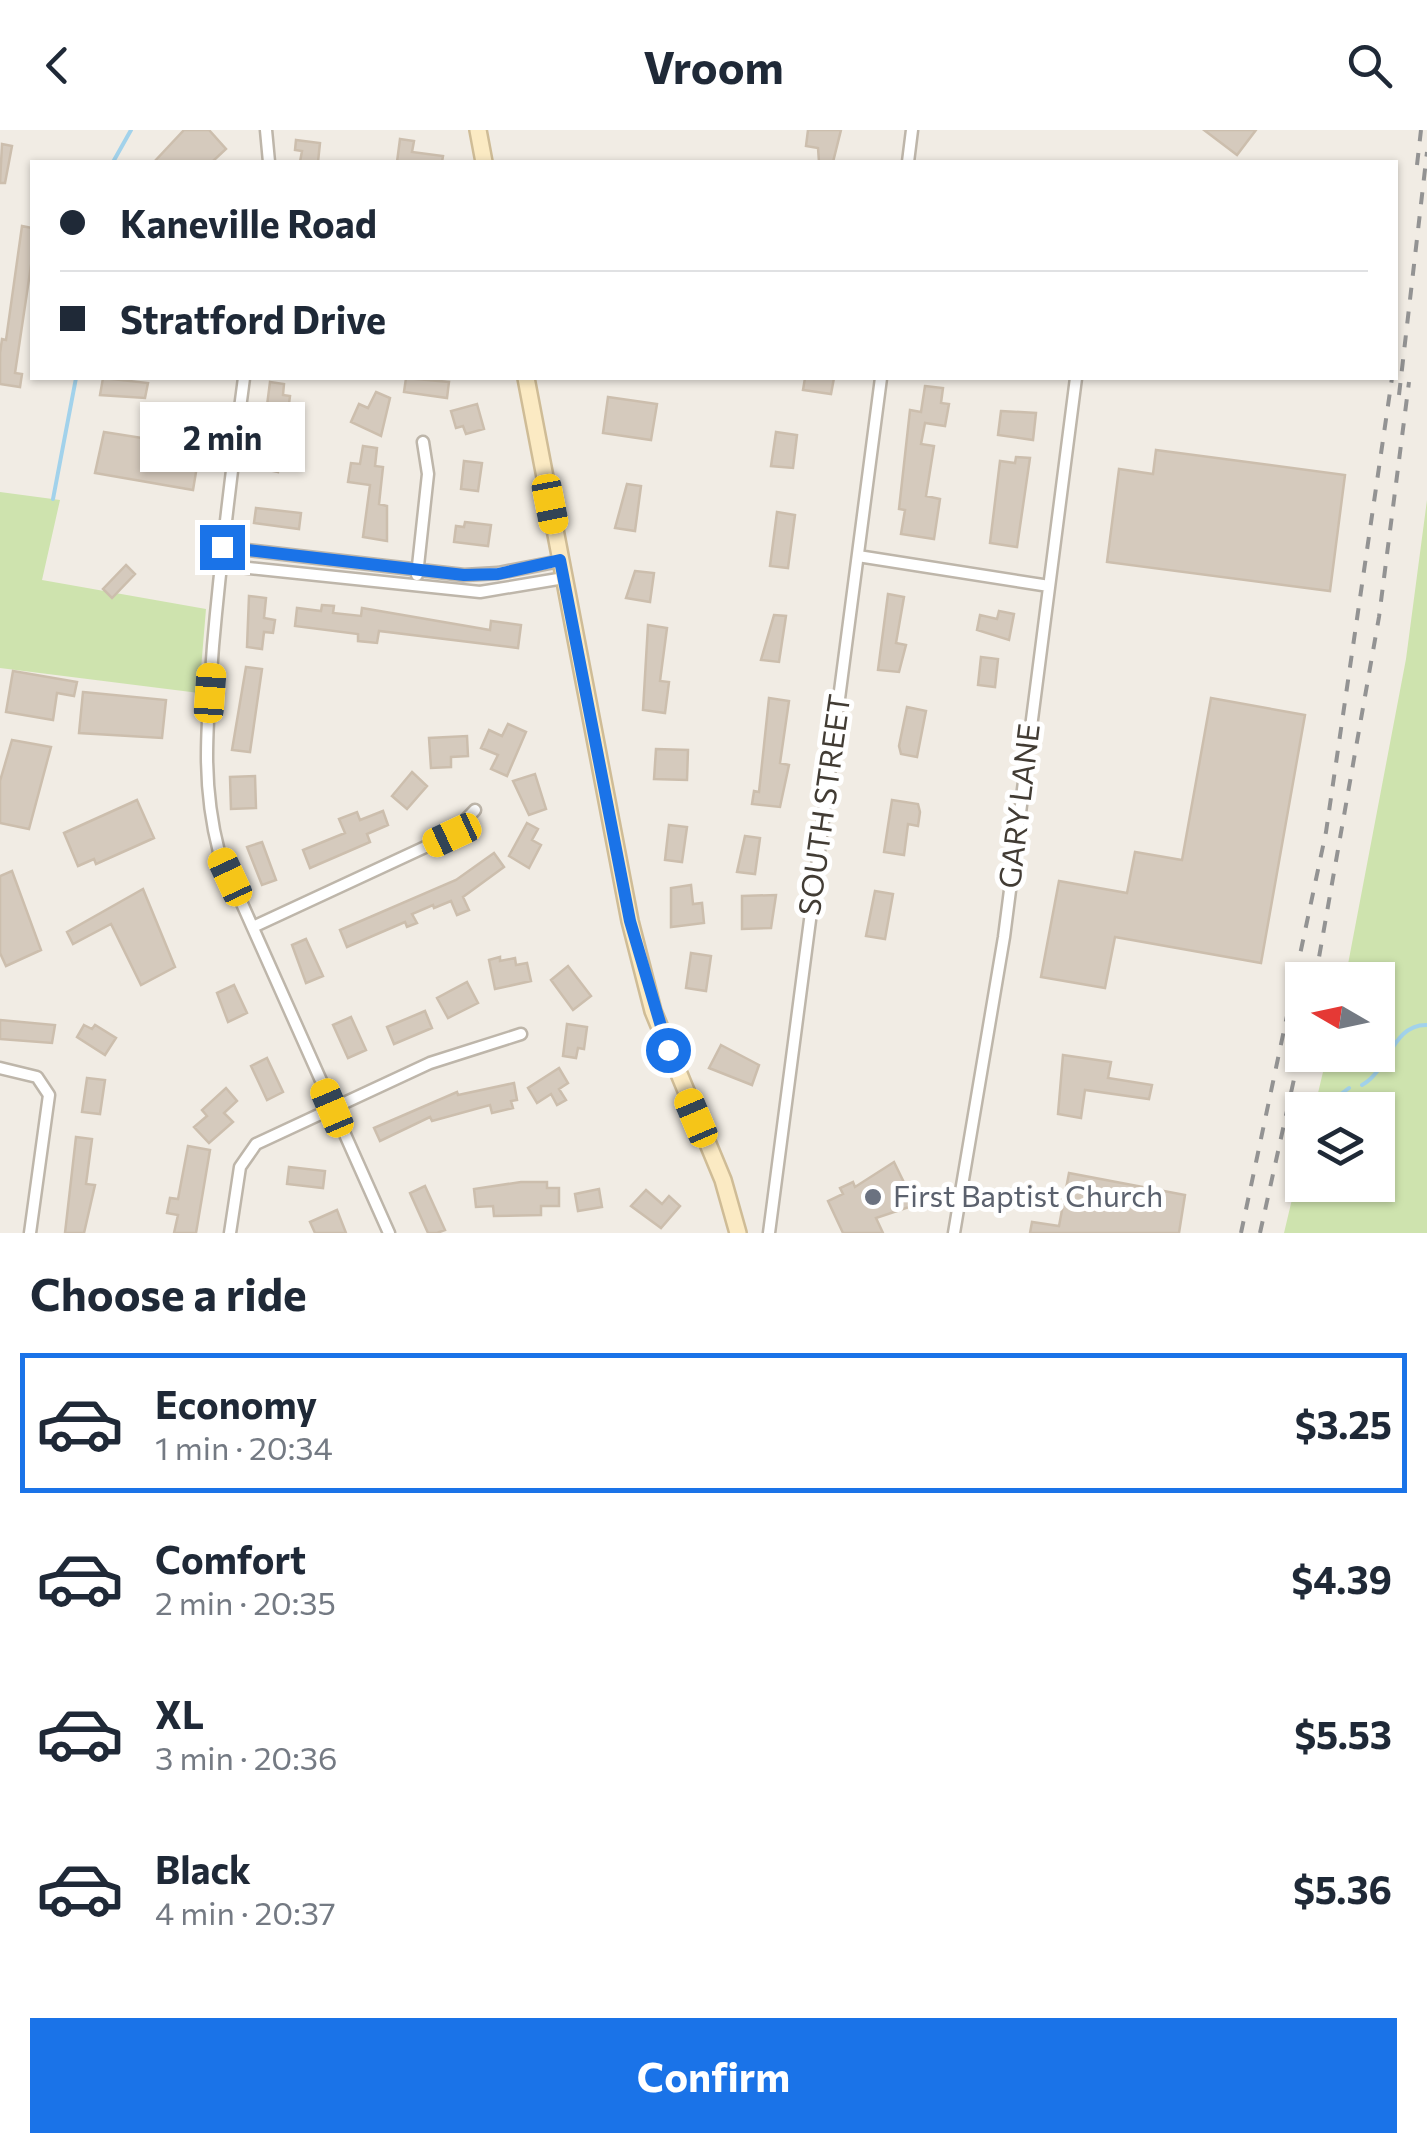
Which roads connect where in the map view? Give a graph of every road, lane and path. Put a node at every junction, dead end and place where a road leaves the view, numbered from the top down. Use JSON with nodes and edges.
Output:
{"nodes":[{"id":1,"x":266,"y":130,"type":"edge"},
{"id":2,"x":478,"y":130,"type":"edge"},
{"id":3,"x":912,"y":130,"type":"edge"},
{"id":4,"x":269,"y":160,"type":"edge"},
{"id":5,"x":484,"y":160,"type":"edge"},
{"id":6,"x":908,"y":160,"type":"edge"},
{"id":7,"x":244,"y":380,"type":"edge"},
{"id":8,"x":526,"y":380,"type":"edge"},
{"id":9,"x":881,"y":380,"type":"edge"},
{"id":10,"x":1076,"y":380,"type":"edge"},
{"id":11,"x":423,"y":442,"type":"dead end"},
{"id":12,"x":222,"y":547,"type":"junction"},
{"id":13,"x":858,"y":556,"type":"junction"},
{"id":14,"x":560,"y":560,"type":"junction"},
{"id":15,"x":220,"y":565,"type":"junction"},
{"id":16,"x":417,"y":570,"type":"junction"},
{"id":17,"x":564,"y":578,"type":"junction"},
{"id":18,"x":1049,"y":586,"type":"junction"},
{"id":19,"x":415,"y":587,"type":"junction"},
{"id":20,"x":475,"y":810,"type":"dead end"},
{"id":21,"x":253,"y":928,"type":"junction"},
{"id":22,"x":521,"y":1034,"type":"dead end"},
{"id":23,"x":0,"y":1068,"type":"edge"},
{"id":24,"x":332,"y":1108,"type":"junction"},
{"id":25,"x":30,"y":1233,"type":"edge"},
{"id":26,"x":230,"y":1233,"type":"edge"},
{"id":27,"x":390,"y":1233,"type":"edge"},
{"id":28,"x":738,"y":1233,"type":"edge"},
{"id":29,"x":768,"y":1233,"type":"edge"},
{"id":30,"x":954,"y":1233,"type":"edge"}],
"edges":[{"from":1,"to":4,"type":"street"},
{"from":2,"to":5,"type":"main road"},
{"from":3,"to":6,"type":"street"},
{"from":7,"to":12,"type":"street"},
{"from":8,"to":14,"type":"main road"},
{"from":9,"to":13,"type":"street","name":"SOUTH STREET"},
{"from":10,"to":18,"type":"street","name":"GARY LANE"},
{"from":11,"to":16,"type":"street"},
{"from":12,"to":15,"type":"street"},
{"from":12,"to":16,"type":"street"},
{"from":13,"to":18,"type":"street"},
{"from":13,"to":29,"type":"street","name":"SOUTH STREET"},
{"from":14,"to":16,"type":"street"},
{"from":14,"to":17,"type":"main road"},
{"from":15,"to":19,"type":"street"},
{"from":15,"to":21,"type":"street"},
{"from":16,"to":19,"type":"street"},
{"from":17,"to":19,"type":"street"},
{"from":17,"to":28,"type":"main road"},
{"from":18,"to":30,"type":"street","name":"GARY LANE"},
{"from":20,"to":21,"type":"street"},
{"from":21,"to":24,"type":"street"},
{"from":22,"to":24,"type":"street"},
{"from":23,"to":25,"type":"street"},
{"from":24,"to":26,"type":"street"},
{"from":24,"to":27,"type":"street"}]}
